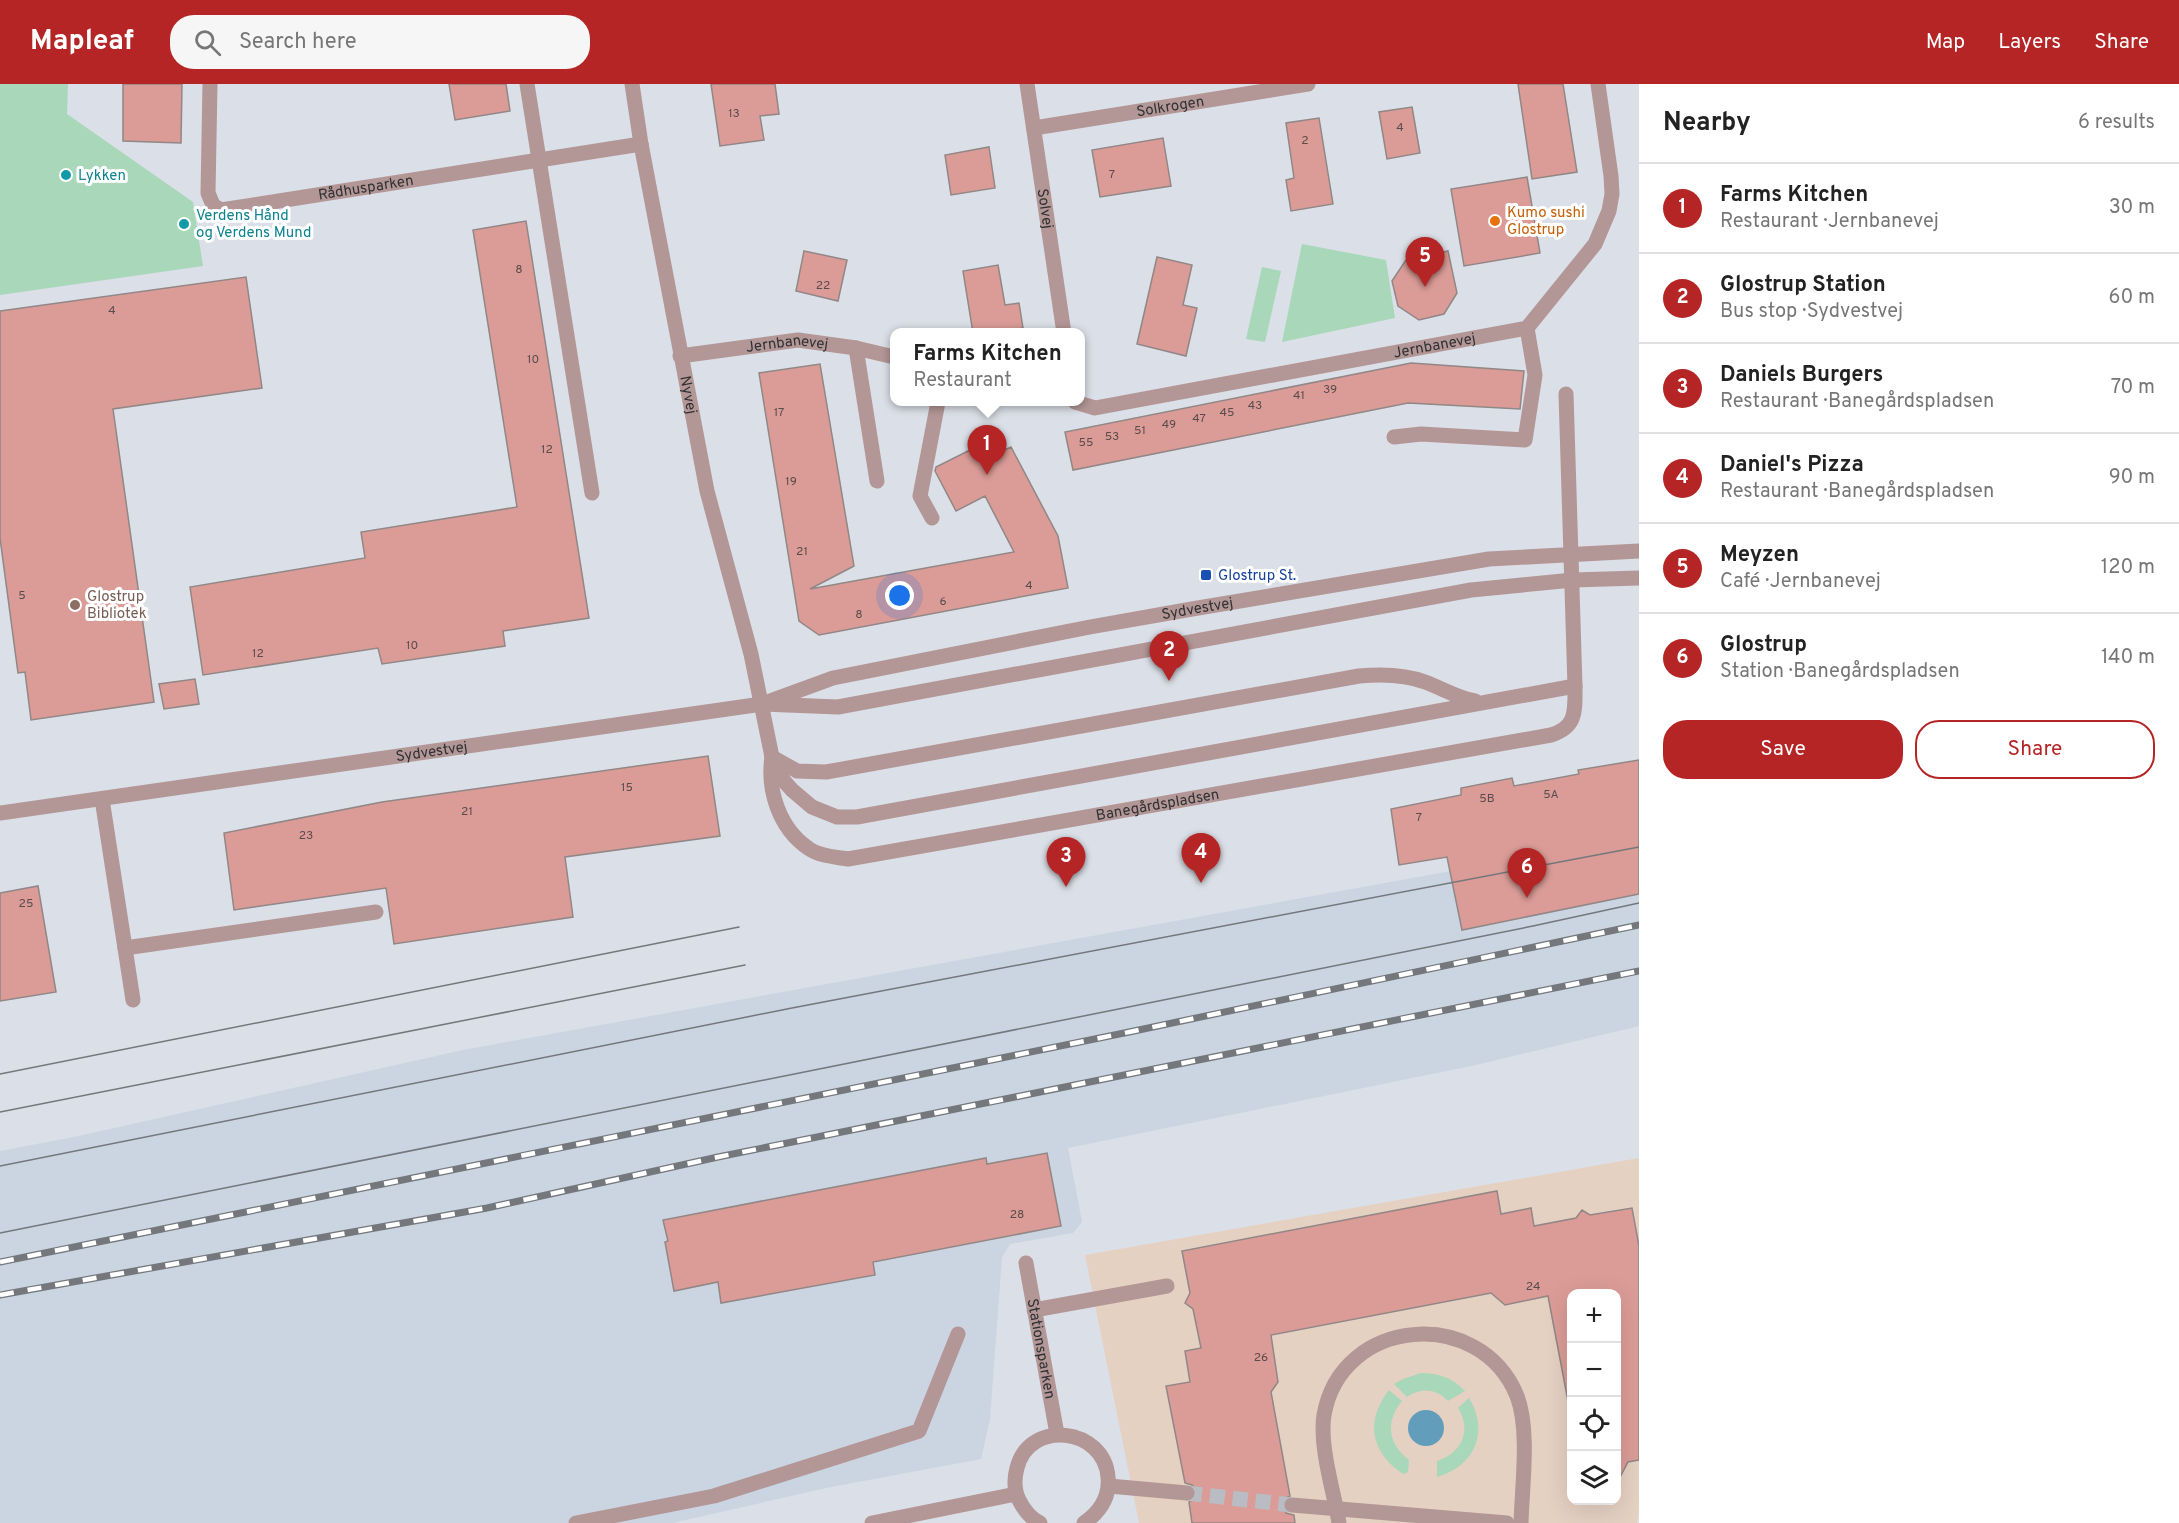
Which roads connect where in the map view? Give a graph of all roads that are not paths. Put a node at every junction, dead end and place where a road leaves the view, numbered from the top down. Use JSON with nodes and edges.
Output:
{"nodes":[{"id":1,"x":210,"y":84,"type":"edge"},
{"id":2,"x":527,"y":84,"type":"edge"},
{"id":3,"x":632,"y":84,"type":"edge"},
{"id":4,"x":1027,"y":84,"type":"edge"},
{"id":5,"x":1308,"y":84,"type":"edge"},
{"id":6,"x":1598,"y":84,"type":"edge"},
{"id":7,"x":1034,"y":128,"type":"junction"},
{"id":8,"x":641,"y":144,"type":"junction"},
{"id":9,"x":540,"y":160,"type":"junction"},
{"id":10,"x":1063,"y":328,"type":"edge"},
{"id":11,"x":1527,"y":328,"type":"junction"},
{"id":12,"x":856,"y":348,"type":"junction"},
{"id":13,"x":680,"y":356,"type":"junction"},
{"id":14,"x":890,"y":356,"type":"edge"},
{"id":15,"x":1566,"y":394,"type":"dead end"},
{"id":16,"x":1085,"y":405,"type":"edge"},
{"id":17,"x":937,"y":406,"type":"edge"},
{"id":18,"x":1394,"y":437,"type":"dead end"},
{"id":19,"x":877,"y":481,"type":"dead end"},
{"id":20,"x":592,"y":493,"type":"dead end"},
{"id":21,"x":932,"y":518,"type":"dead end"},
{"id":22,"x":1639,"y":551,"type":"edge"},
{"id":23,"x":1572,"y":554,"type":"junction"},
{"id":24,"x":1639,"y":578,"type":"edge"},
{"id":25,"x":1573,"y":580,"type":"junction"},
{"id":26,"x":1575,"y":686,"type":"junction"},
{"id":27,"x":1481,"y":702,"type":"junction"},
{"id":28,"x":762,"y":704,"type":"junction"},
{"id":29,"x":772,"y":757,"type":"junction"},
{"id":30,"x":102,"y":799,"type":"junction"},
{"id":31,"x":0,"y":813,"type":"edge"},
{"id":32,"x":376,"y":912,"type":"dead end"},
{"id":33,"x":125,"y":948,"type":"junction"},
{"id":34,"x":133,"y":1000,"type":"dead end"},
{"id":35,"x":1026,"y":1263,"type":"dead end"},
{"id":36,"x":1167,"y":1286,"type":"dead end"},
{"id":37,"x":1034,"y":1310,"type":"junction"},
{"id":38,"x":958,"y":1334,"type":"dead end"},
{"id":39,"x":1057,"y":1434,"type":"junction"},
{"id":40,"x":1109,"y":1486,"type":"junction"},
{"id":41,"x":1187,"y":1493,"type":"tunnel mouth"},
{"id":42,"x":1016,"y":1494,"type":"junction"},
{"id":43,"x":1292,"y":1505,"type":"tunnel mouth"},
{"id":44,"x":1338,"y":1516,"type":"edge"},
{"id":45,"x":1465,"y":1522,"type":"edge"},
{"id":46,"x":576,"y":1523,"type":"edge"},
{"id":47,"x":872,"y":1523,"type":"edge"},
{"id":48,"x":1040,"y":1523,"type":"edge"},
{"id":49,"x":1084,"y":1523,"type":"edge"},
{"id":50,"x":1507,"y":1523,"type":"edge"},
{"id":51,"x":1521,"y":1523,"type":"edge"}],
"edges":[{"from":1,"to":9,"type":"street","name":"Rådhusparken"},
{"from":2,"to":9,"type":"street"},
{"from":3,"to":8,"type":"street","name":"Nyvej"},
{"from":4,"to":7,"type":"street","name":"Solvej"},
{"from":5,"to":7,"type":"street","name":"Solkrogen"},
{"from":6,"to":11,"type":"street"},
{"from":7,"to":10,"type":"street","name":"Solvej"},
{"from":8,"to":9,"type":"street","name":"Rådhusparken"},
{"from":8,"to":13,"type":"street","name":"Nyvej"},
{"from":9,"to":20,"type":"street"},
{"from":11,"to":16,"type":"street","name":"Jernbanevej"},
{"from":11,"to":18,"type":"street"},
{"from":12,"to":13,"type":"street","name":"Jernbanevej"},
{"from":12,"to":14,"type":"street","name":"Jernbanevej"},
{"from":12,"to":19,"type":"street"},
{"from":13,"to":28,"type":"street","name":"Nyvej"},
{"from":15,"to":23,"type":"street","name":"Banegårdspladsen"},
{"from":17,"to":21,"type":"street"},
{"from":22,"to":23,"type":"street","name":"Sydvestvej"},
{"from":23,"to":25,"type":"street","name":"Banegårdspladsen"},
{"from":23,"to":28,"type":"street","name":"Sydvestvej"},
{"from":24,"to":25,"type":"street","name":"Sydvestvej"},
{"from":25,"to":26,"type":"street","name":"Banegårdspladsen"},
{"from":25,"to":28,"type":"street","name":"Sydvestvej"},
{"from":26,"to":27,"type":"street","name":"Banegårdspladsen"},
{"from":26,"to":29,"type":"street","name":"Banegårdspladsen"},
{"from":27,"to":29,"type":"street","name":"Banegårdspladsen"},
{"from":27,"to":29,"type":"street","name":"Banegårdspladsen"},
{"from":28,"to":29,"type":"street","name":"Banegårdspladsen"},
{"from":28,"to":30,"type":"street","name":"Sydvestvej"},
{"from":30,"to":31,"type":"street","name":"Sydvestvej"},
{"from":30,"to":33,"type":"street"},
{"from":32,"to":33,"type":"street"},
{"from":33,"to":34,"type":"street"},
{"from":35,"to":37,"type":"street","name":"Stationsparken"},
{"from":36,"to":37,"type":"street"},
{"from":37,"to":39,"type":"street","name":"Stationsparken"},
{"from":38,"to":46,"type":"street"},
{"from":39,"to":40,"type":"street"},
{"from":39,"to":42,"type":"street"},
{"from":40,"to":41,"type":"street"},
{"from":40,"to":49,"type":"street"},
{"from":42,"to":47,"type":"street"},
{"from":42,"to":48,"type":"street"},
{"from":43,"to":44,"type":"street"},
{"from":44,"to":45,"type":"street"},
{"from":44,"to":51,"type":"street"},
{"from":45,"to":50,"type":"street"}]}
